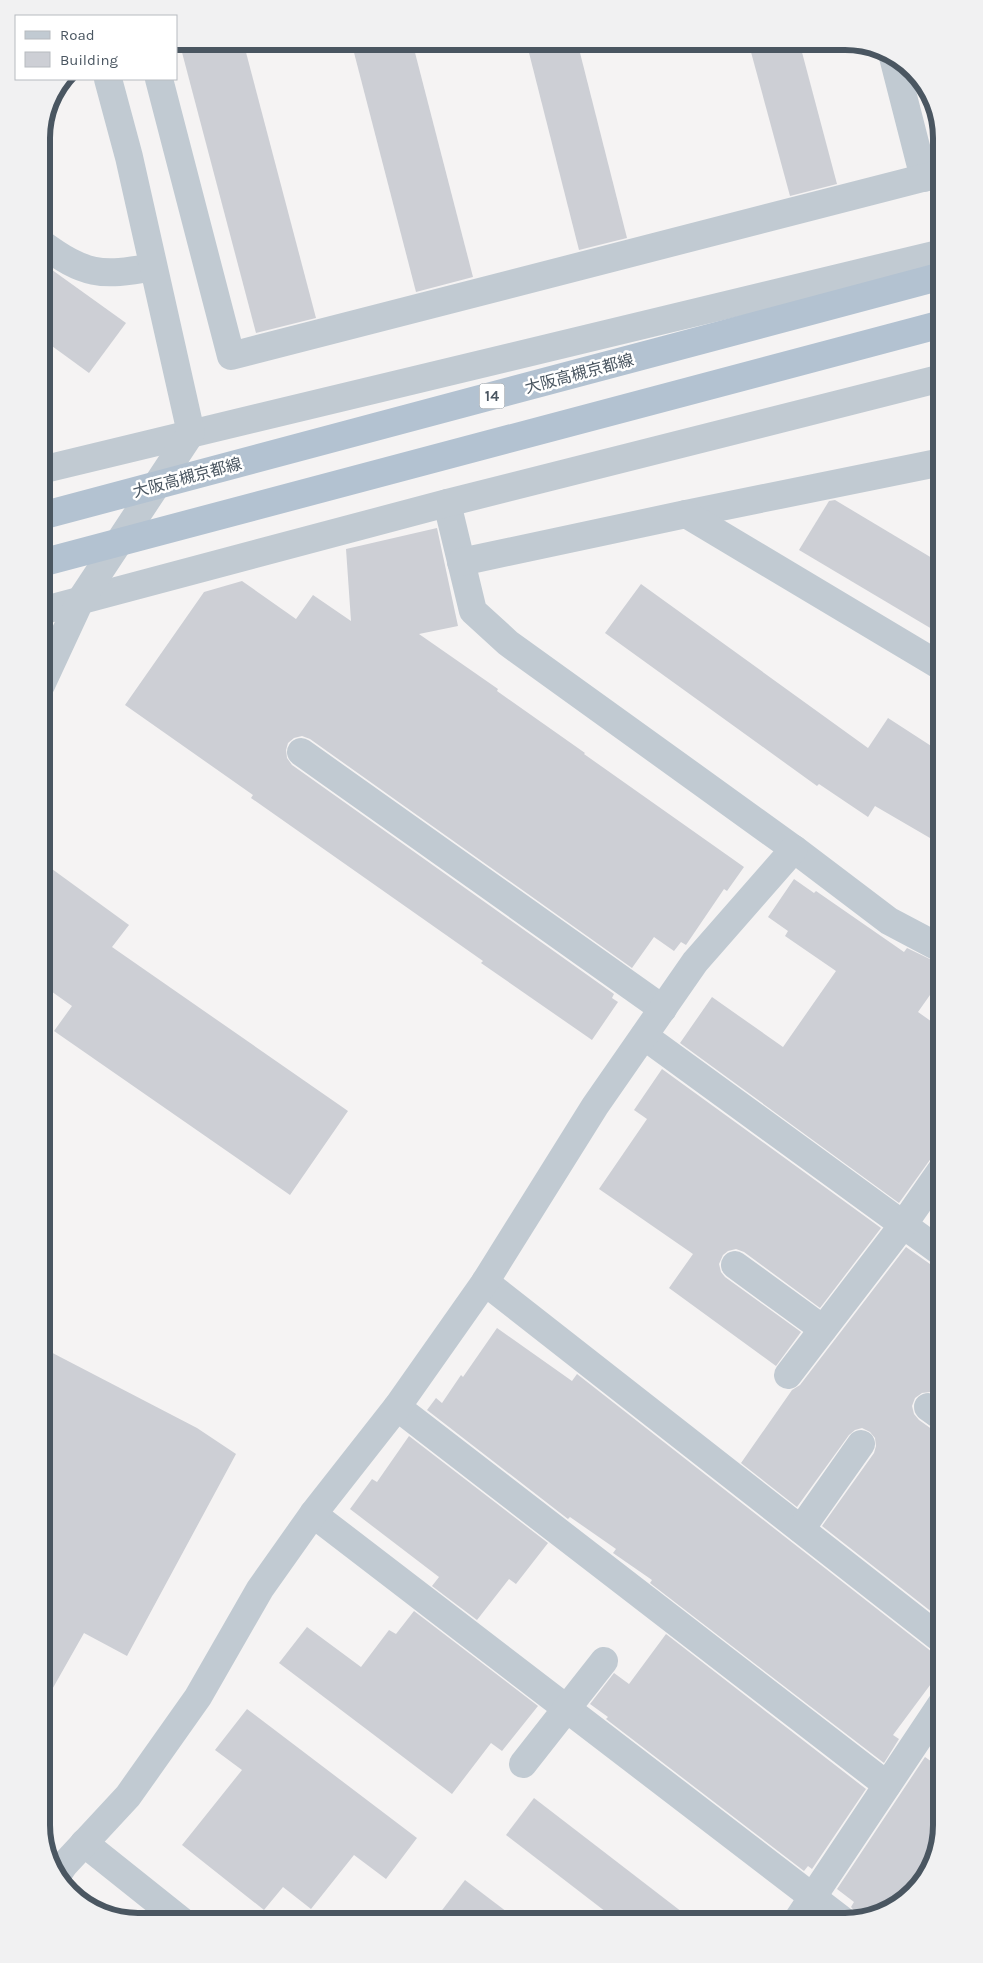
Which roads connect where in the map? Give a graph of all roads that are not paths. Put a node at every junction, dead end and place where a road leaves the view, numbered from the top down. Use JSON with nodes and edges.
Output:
{"nodes":[{"id":1,"x":896,"y":67,"type":"edge"},
{"id":2,"x":108,"y":80,"type":"edge"},
{"id":3,"x":159,"y":80,"type":"edge"},
{"id":4,"x":933,"y":176,"type":"edge"},
{"id":5,"x":50,"y":250,"type":"edge"},
{"id":6,"x":933,"y":255,"type":"edge"},
{"id":7,"x":154,"y":267,"type":"junction"},
{"id":8,"x":933,"y":278,"type":"edge"},
{"id":9,"x":933,"y":326,"type":"edge"},
{"id":10,"x":933,"y":380,"type":"edge"},
{"id":11,"x":192,"y":433,"type":"junction"},
{"id":12,"x":933,"y":464,"type":"edge"},
{"id":13,"x":50,"y":468,"type":"edge"},
{"id":14,"x":447,"y":503,"type":"junction"},
{"id":15,"x":50,"y":514,"type":"edge"},
{"id":16,"x":686,"y":514,"type":"junction"},
{"id":17,"x":50,"y":561,"type":"edge"},
{"id":18,"x":461,"y":562,"type":"junction"},
{"id":19,"x":80,"y":601,"type":"junction"},
{"id":20,"x":50,"y":609,"type":"edge"},
{"id":21,"x":933,"y":662,"type":"edge"},
{"id":22,"x":50,"y":666,"type":"edge"},
{"id":23,"x":301,"y":752,"type":"dead end"},
{"id":24,"x":794,"y":849,"type":"junction"},
{"id":25,"x":933,"y":944,"type":"edge"},
{"id":26,"x":662,"y":1009,"type":"junction"},
{"id":27,"x":644,"y":1036,"type":"junction"},
{"id":28,"x":933,"y":1182,"type":"edge"},
{"id":29,"x":903,"y":1225,"type":"junction"},
{"id":30,"x":933,"y":1247,"type":"edge"},
{"id":31,"x":736,"y":1266,"type":"dead end"},
{"id":32,"x":485,"y":1282,"type":"junction"},
{"id":33,"x":822,"y":1330,"type":"junction"},
{"id":34,"x":788,"y":1375,"type":"dead end"},
{"id":35,"x":397,"y":1406,"type":"junction"},
{"id":36,"x":861,"y":1444,"type":"dead end"},
{"id":37,"x":313,"y":1514,"type":"junction"},
{"id":38,"x":802,"y":1529,"type":"junction"},
{"id":39,"x":933,"y":1633,"type":"edge"},
{"id":40,"x":604,"y":1661,"type":"dead end"},
{"id":41,"x":567,"y":1708,"type":"junction"},
{"id":42,"x":933,"y":1716,"type":"edge"},
{"id":43,"x":524,"y":1764,"type":"dead end"},
{"id":44,"x":887,"y":1785,"type":"junction"},
{"id":45,"x":84,"y":1843,"type":"junction"},
{"id":46,"x":62,"y":1868,"type":"edge"},
{"id":47,"x":814,"y":1898,"type":"junction"},
{"id":48,"x":172,"y":1913,"type":"edge"},
{"id":49,"x":803,"y":1913,"type":"edge"},
{"id":50,"x":833,"y":1913,"type":"edge"}],
"edges":[{"from":1,"to":4,"type":"street"},
{"from":2,"to":7,"type":"street"},
{"from":3,"to":4,"type":"street"},
{"from":5,"to":7,"type":"street"},
{"from":6,"to":11,"type":"street"},
{"from":7,"to":11,"type":"street"},
{"from":8,"to":15,"type":"main road","name":"大阪高槻京都線","number":"14","bridge":true},
{"from":9,"to":17,"type":"main road","bridge":true},
{"from":10,"to":14,"type":"street"},
{"from":11,"to":13,"type":"street"},
{"from":11,"to":19,"type":"street"},
{"from":12,"to":16,"type":"street"},
{"from":14,"to":18,"type":"street"},
{"from":14,"to":19,"type":"street"},
{"from":16,"to":18,"type":"street"},
{"from":16,"to":21,"type":"street"},
{"from":18,"to":24,"type":"street"},
{"from":19,"to":20,"type":"street"},
{"from":19,"to":22,"type":"street"},
{"from":23,"to":26,"type":"street"},
{"from":24,"to":25,"type":"street"},
{"from":24,"to":26,"type":"street"},
{"from":26,"to":27,"type":"street"},
{"from":27,"to":29,"type":"street"},
{"from":27,"to":32,"type":"street"},
{"from":28,"to":29,"type":"street"},
{"from":29,"to":30,"type":"street"},
{"from":29,"to":33,"type":"street"},
{"from":31,"to":33,"type":"street"},
{"from":32,"to":35,"type":"street"},
{"from":32,"to":38,"type":"street"},
{"from":33,"to":34,"type":"street"},
{"from":35,"to":37,"type":"street"},
{"from":35,"to":44,"type":"street"},
{"from":36,"to":38,"type":"street"},
{"from":37,"to":41,"type":"street"},
{"from":37,"to":45,"type":"street"},
{"from":38,"to":39,"type":"street"},
{"from":40,"to":41,"type":"street"},
{"from":41,"to":43,"type":"street"},
{"from":41,"to":47,"type":"street"},
{"from":42,"to":44,"type":"street"},
{"from":44,"to":47,"type":"street"},
{"from":45,"to":46,"type":"street"},
{"from":45,"to":48,"type":"street"},
{"from":47,"to":49,"type":"street"},
{"from":47,"to":50,"type":"street"}]}
